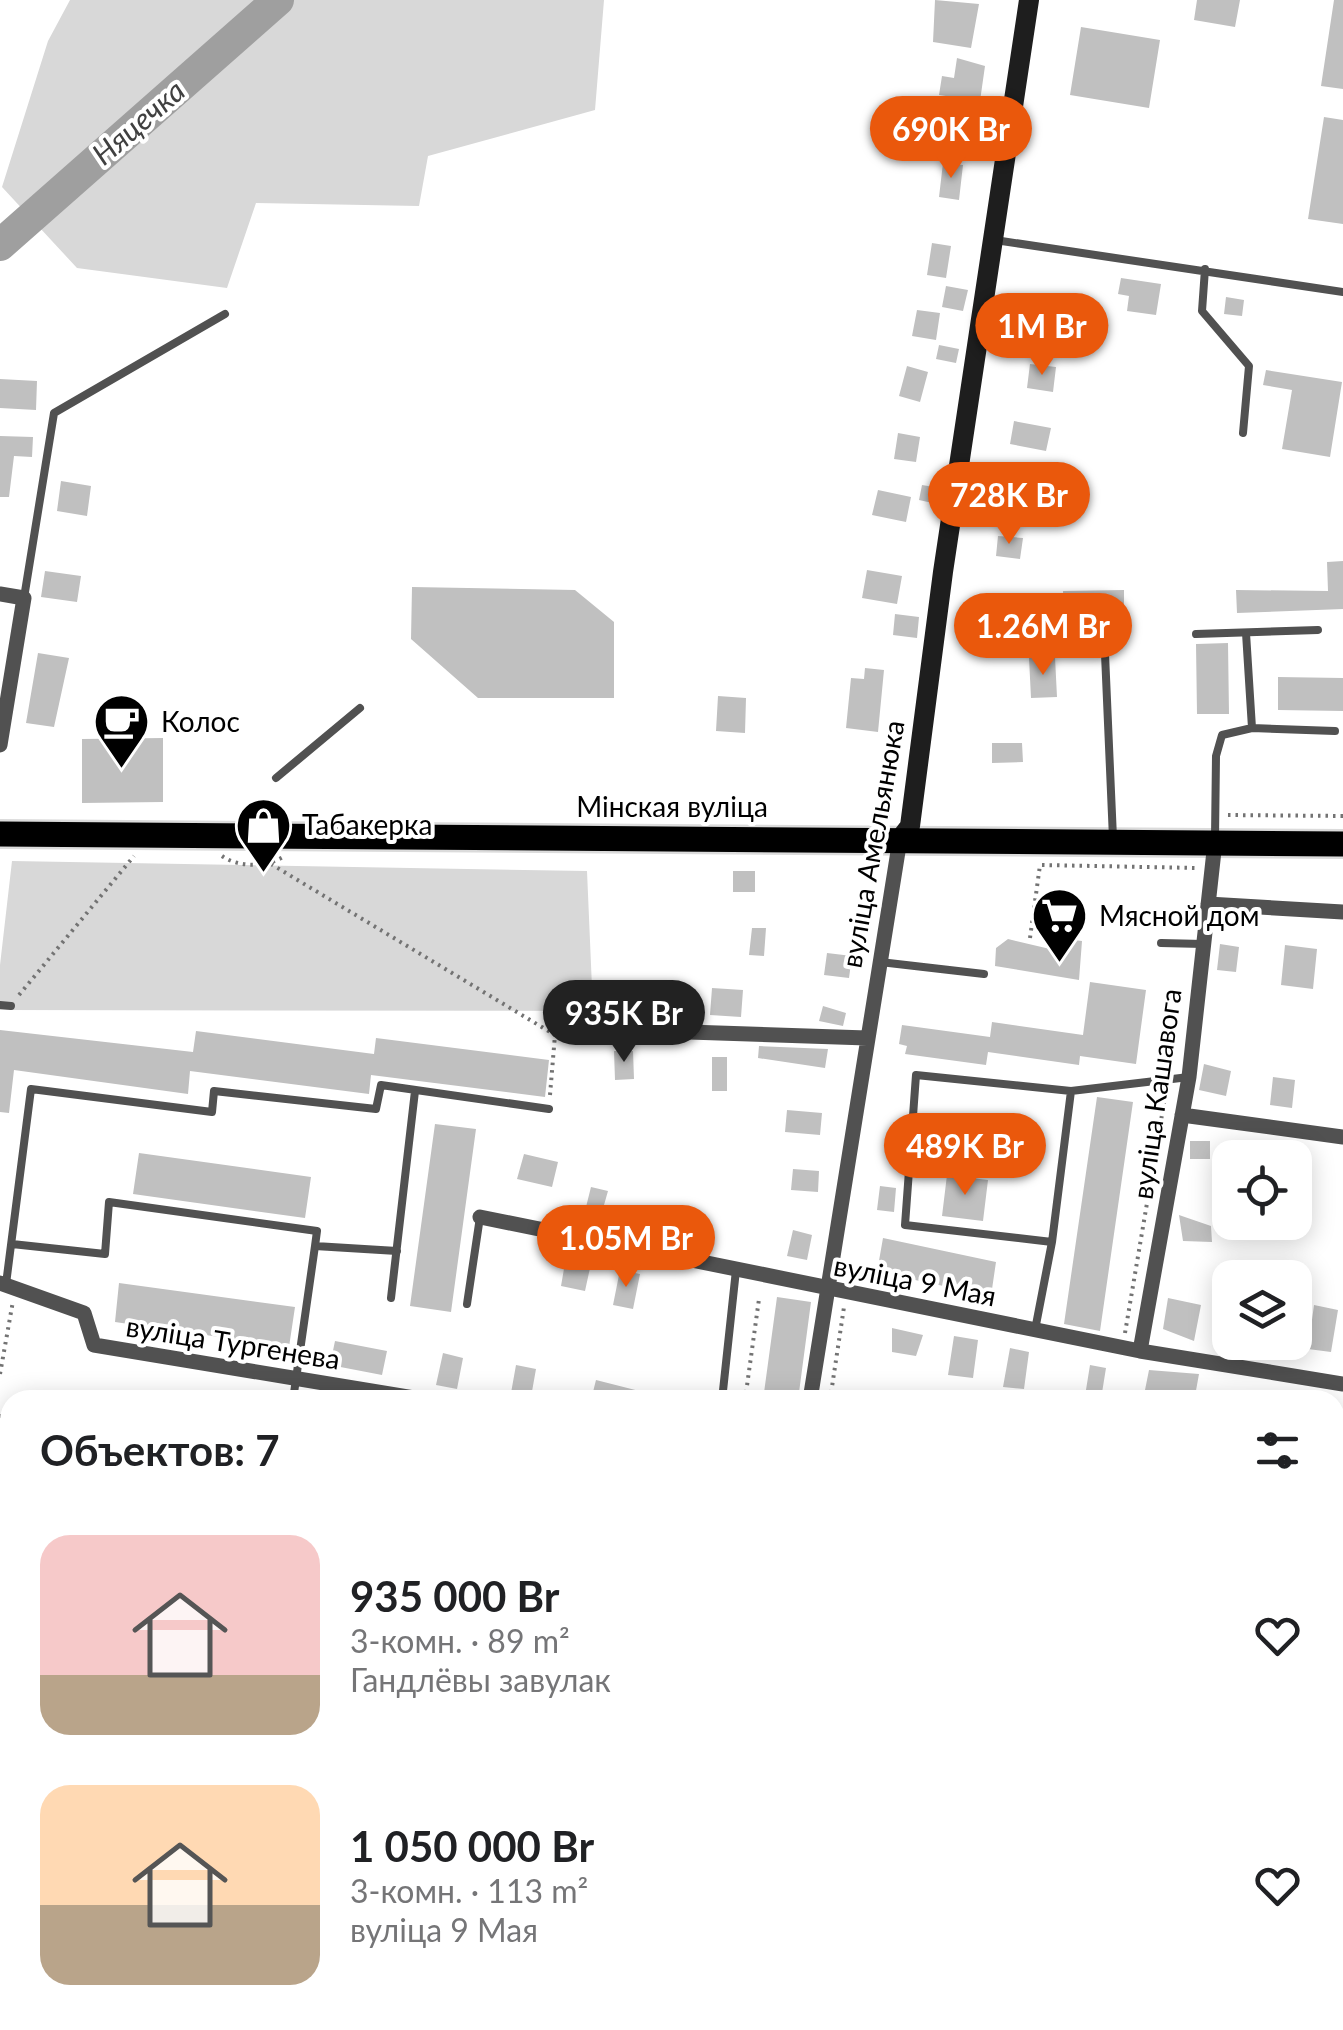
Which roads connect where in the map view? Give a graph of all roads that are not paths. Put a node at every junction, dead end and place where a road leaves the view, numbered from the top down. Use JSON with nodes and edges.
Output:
{"nodes":[{"id":1,"x":1029,"y":0,"type":"edge"},
{"id":2,"x":996,"y":240,"type":"junction"},
{"id":3,"x":1204,"y":269,"type":"junction"},
{"id":4,"x":1343,"y":292,"type":"edge"},
{"id":5,"x":225,"y":314,"type":"dead end"},
{"id":6,"x":1243,"y":433,"type":"dead end"},
{"id":7,"x":0,"y":594,"type":"edge"},
{"id":8,"x":24,"y":598,"type":"junction"},
{"id":9,"x":1318,"y":630,"type":"dead end"},
{"id":10,"x":1246,"y":633,"type":"junction"},
{"id":11,"x":1196,"y":634,"type":"dead end"},
{"id":12,"x":1105,"y":654,"type":"dead end"},
{"id":13,"x":360,"y":708,"type":"dead end"},
{"id":14,"x":1252,"y":728,"type":"junction"},
{"id":15,"x":1335,"y":731,"type":"dead end"},
{"id":16,"x":0,"y":745,"type":"edge"},
{"id":17,"x":276,"y":778,"type":"dead end"},
{"id":18,"x":0,"y":834,"type":"edge"},
{"id":19,"x":900,"y":838,"type":"junction"},
{"id":20,"x":1113,"y":842,"type":"junction"},
{"id":21,"x":1215,"y":842,"type":"junction"},
{"id":22,"x":1343,"y":844,"type":"edge"},
{"id":23,"x":1208,"y":904,"type":"junction"},
{"id":24,"x":1343,"y":912,"type":"edge"},
{"id":25,"x":1161,"y":943,"type":"dead end"},
{"id":26,"x":1203,"y":944,"type":"junction"},
{"id":27,"x":880,"y":962,"type":"junction"},
{"id":28,"x":984,"y":974,"type":"dead end"},
{"id":29,"x":0,"y":1005,"type":"edge"},
{"id":30,"x":11,"y":1006,"type":"road end"},
{"id":31,"x":598,"y":1029,"type":"road end"},
{"id":32,"x":867,"y":1038,"type":"junction"},
{"id":33,"x":1189,"y":1077,"type":"junction"},
{"id":34,"x":416,"y":1091,"type":"junction"},
{"id":35,"x":1070,"y":1091,"type":"junction"},
{"id":36,"x":548,"y":1109,"type":"road end"},
{"id":37,"x":1182,"y":1115,"type":"junction"},
{"id":38,"x":1343,"y":1137,"type":"edge"},
{"id":39,"x":480,"y":1217,"type":"joint"},
{"id":40,"x":1052,"y":1242,"type":"junction"},
{"id":41,"x":12,"y":1244,"type":"junction"},
{"id":42,"x":315,"y":1246,"type":"junction"},
{"id":43,"x":397,"y":1251,"type":"junction"},
{"id":44,"x":736,"y":1270,"type":"junction"},
{"id":45,"x":2,"y":1289,"type":"edge"},
{"id":46,"x":828,"y":1289,"type":"junction"},
{"id":47,"x":392,"y":1298,"type":"dead end"},
{"id":48,"x":467,"y":1304,"type":"dead end"},
{"id":49,"x":1035,"y":1330,"type":"junction"},
{"id":50,"x":1140,"y":1351,"type":"junction"},
{"id":51,"x":297,"y":1378,"type":"junction"},
{"id":52,"x":1343,"y":1384,"type":"edge"},
{"id":53,"x":295,"y":1390,"type":"edge"},
{"id":54,"x":367,"y":1390,"type":"edge"},
{"id":55,"x":723,"y":1390,"type":"edge"},
{"id":56,"x":812,"y":1390,"type":"edge"}],
"edges":[{"from":1,"to":2,"type":"street","name":"вуліца Амельянюка"},
{"from":2,"to":3,"type":"lane"},
{"from":2,"to":19,"type":"street","name":"вуліца Амельянюка"},
{"from":3,"to":4,"type":"lane"},
{"from":3,"to":6,"type":"lane"},
{"from":5,"to":8,"type":"lane"},
{"from":7,"to":8,"type":"street"},
{"from":8,"to":16,"type":"street"},
{"from":9,"to":10,"type":"lane"},
{"from":10,"to":11,"type":"lane"},
{"from":10,"to":14,"type":"lane"},
{"from":12,"to":20,"type":"lane"},
{"from":13,"to":17,"type":"lane"},
{"from":14,"to":15,"type":"lane"},
{"from":14,"to":21,"type":"lane"},
{"from":18,"to":19,"type":"main road","name":"Мінская вуліца"},
{"from":19,"to":20,"type":"main road","name":"Мінская вуліца"},
{"from":19,"to":27,"type":"street","name":"вуліца Амельянюка"},
{"from":20,"to":21,"type":"main road","name":"Мінская вуліца"},
{"from":21,"to":22,"type":"main road","name":"Мінская вуліца"},
{"from":21,"to":23,"type":"street","name":"вуліца Кашавога"},
{"from":23,"to":24,"type":"street"},
{"from":23,"to":26,"type":"street","name":"вуліца Кашавога"},
{"from":25,"to":26,"type":"lane"},
{"from":26,"to":33,"type":"street","name":"вуліца Кашавога"},
{"from":27,"to":28,"type":"lane"},
{"from":27,"to":32,"type":"street","name":"вуліца Амельянюка"},
{"from":29,"to":30,"type":"lane"},
{"from":31,"to":32,"type":"street"},
{"from":32,"to":46,"type":"street","name":"вуліца Амельянюка"},
{"from":33,"to":35,"type":"lane"},
{"from":33,"to":37,"type":"street","name":"вуліца Кашавога"},
{"from":34,"to":36,"type":"lane"},
{"from":34,"to":41,"type":"lane"},
{"from":34,"to":43,"type":"lane"},
{"from":35,"to":40,"type":"lane"},
{"from":35,"to":40,"type":"lane"},
{"from":37,"to":38,"type":"street"},
{"from":37,"to":50,"type":"street","name":"вуліца Кашавога"},
{"from":39,"to":44,"type":"street","name":"вуліца 9 Мая"},
{"from":39,"to":48,"type":"lane"},
{"from":40,"to":49,"type":"lane"},
{"from":41,"to":42,"type":"lane"},
{"from":41,"to":45,"type":"lane"},
{"from":42,"to":43,"type":"lane"},
{"from":42,"to":51,"type":"lane"},
{"from":43,"to":47,"type":"lane"},
{"from":44,"to":46,"type":"street","name":"вуліца 9 Мая"},
{"from":44,"to":55,"type":"lane"},
{"from":45,"to":51,"type":"street","name":"вуліца Тургенева"},
{"from":46,"to":49,"type":"street","name":"вуліца 9 Мая"},
{"from":46,"to":56,"type":"street","name":"вуліца Амельянюка"},
{"from":49,"to":50,"type":"street","name":"вуліца 9 Мая"},
{"from":50,"to":52,"type":"street","name":"вуліца 9 Мая"},
{"from":51,"to":53,"type":"lane"},
{"from":51,"to":54,"type":"street","name":"вуліца Тургенева"}]}
